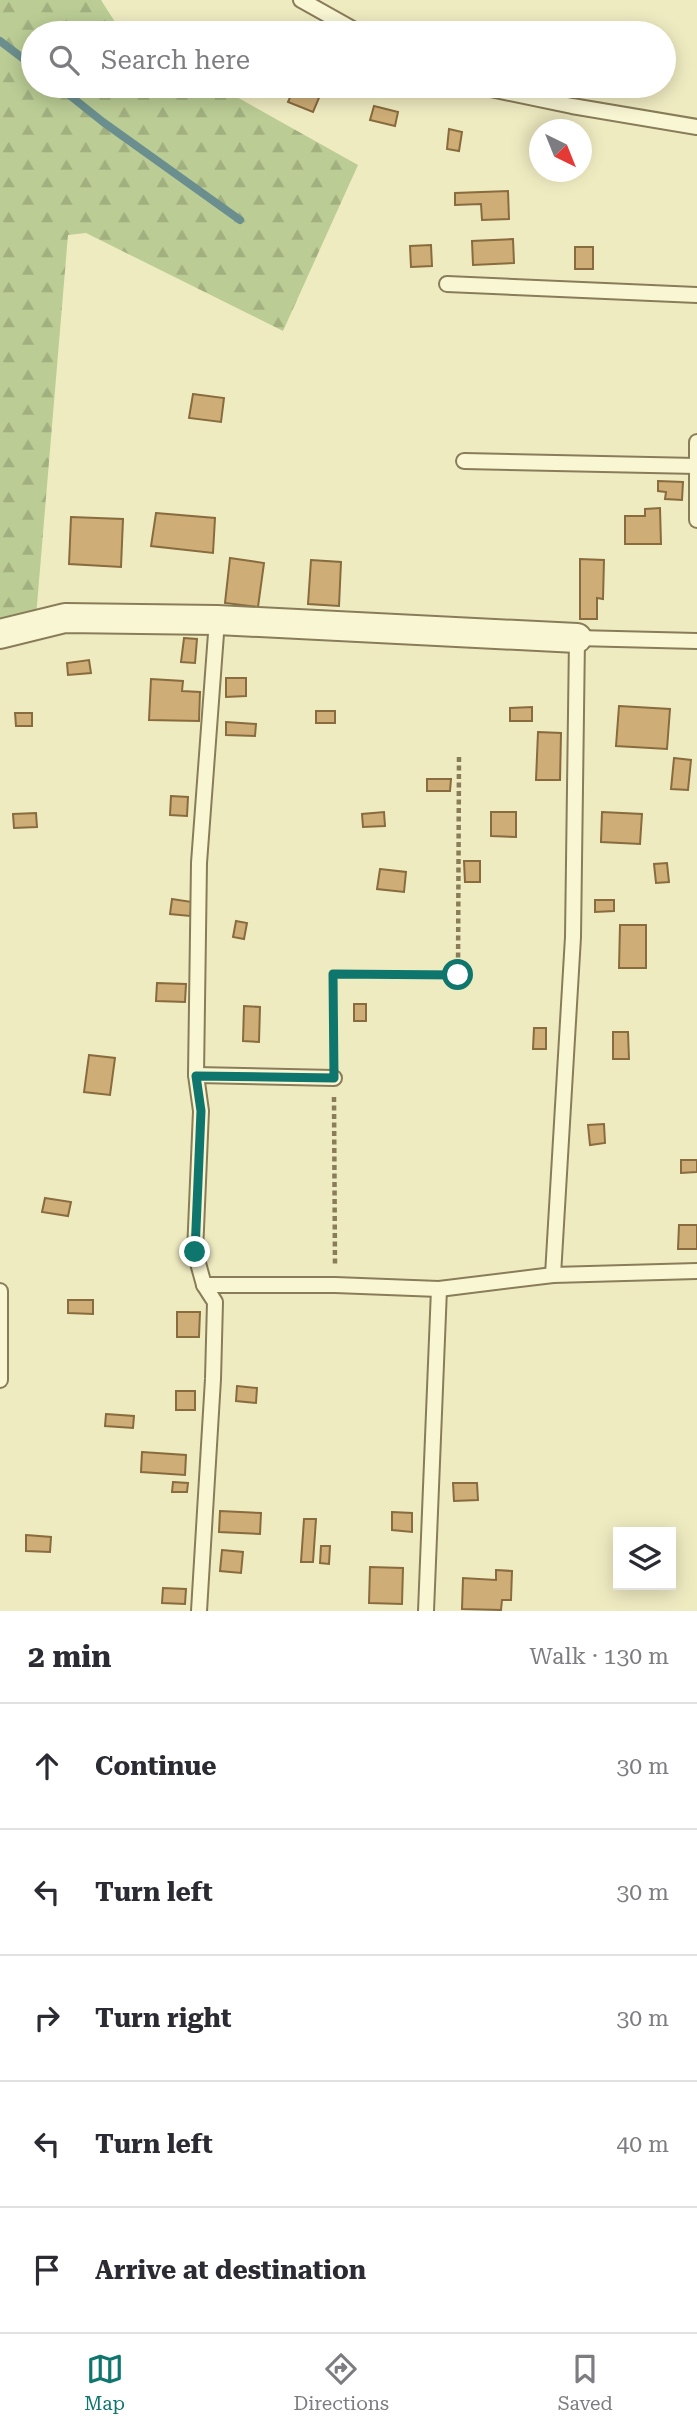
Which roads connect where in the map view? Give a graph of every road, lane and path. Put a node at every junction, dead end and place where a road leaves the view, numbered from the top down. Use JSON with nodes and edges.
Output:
{"nodes":[{"id":1,"x":301,"y":0,"type":"edge"},
{"id":2,"x":339,"y":21,"type":"edge"},
{"id":3,"x":534,"y":98,"type":"edge"},
{"id":4,"x":697,"y":127,"type":"edge"},
{"id":5,"x":447,"y":284,"type":"dead end"},
{"id":6,"x":697,"y":295,"type":"edge"},
{"id":7,"x":697,"y":442,"type":"edge"},
{"id":8,"x":464,"y":461,"type":"dead end"},
{"id":9,"x":697,"y":466,"type":"edge"},
{"id":10,"x":697,"y":520,"type":"edge"},
{"id":11,"x":217,"y":620,"type":"junction"},
{"id":12,"x":0,"y":634,"type":"edge"},
{"id":13,"x":577,"y":638,"type":"junction"},
{"id":14,"x":697,"y":641,"type":"edge"},
{"id":15,"x":459,"y":755,"type":"dead end"},
{"id":16,"x":196,"y":1076,"type":"junction"},
{"id":17,"x":334,"y":1078,"type":"junction"},
{"id":18,"x":697,"y":1271,"type":"edge"},
{"id":19,"x":554,"y":1275,"type":"junction"},
{"id":20,"x":204,"y":1285,"type":"junction"},
{"id":21,"x":335,"y":1285,"type":"junction"},
{"id":22,"x":439,"y":1289,"type":"junction"},
{"id":23,"x":0,"y":1291,"type":"edge"},
{"id":24,"x":0,"y":1380,"type":"edge"},
{"id":25,"x":199,"y":1611,"type":"edge"},
{"id":26,"x":426,"y":1611,"type":"edge"}],
"edges":[{"from":1,"to":2,"type":"lane"},
{"from":3,"to":4,"type":"lane"},
{"from":5,"to":6,"type":"lane"},
{"from":7,"to":9,"type":"lane"},
{"from":8,"to":9,"type":"lane"},
{"from":9,"to":10,"type":"lane"},
{"from":11,"to":12,"type":"street"},
{"from":11,"to":13,"type":"street"},
{"from":11,"to":16,"type":"lane"},
{"from":13,"to":14,"type":"lane"},
{"from":13,"to":19,"type":"lane"},
{"from":15,"to":17,"type":"path"},
{"from":16,"to":17,"type":"lane"},
{"from":16,"to":20,"type":"lane"},
{"from":17,"to":21,"type":"path"},
{"from":18,"to":19,"type":"lane"},
{"from":19,"to":22,"type":"lane"},
{"from":20,"to":21,"type":"lane"},
{"from":20,"to":25,"type":"lane"},
{"from":21,"to":22,"type":"lane"},
{"from":22,"to":26,"type":"lane"},
{"from":23,"to":24,"type":"lane"}]}
